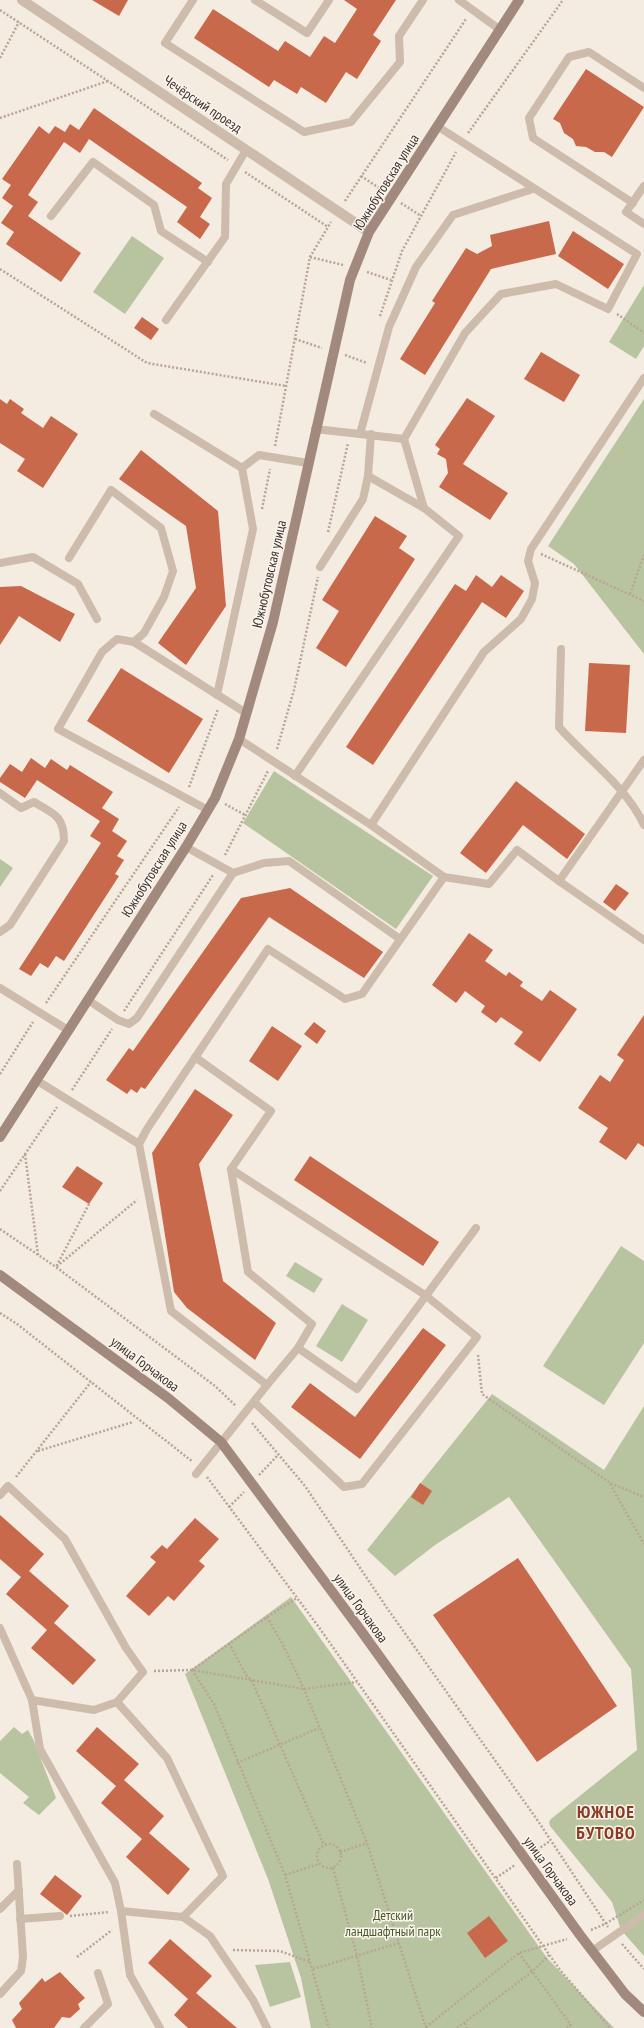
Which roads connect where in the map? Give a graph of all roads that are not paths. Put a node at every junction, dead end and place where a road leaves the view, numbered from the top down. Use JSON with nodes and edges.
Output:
{"nodes":[{"id":1,"x":22,"y":0,"type":"edge"},
{"id":2,"x":193,"y":0,"type":"edge"},
{"id":3,"x":255,"y":0,"type":"edge"},
{"id":4,"x":329,"y":0,"type":"edge"},
{"id":5,"x":423,"y":0,"type":"edge"},
{"id":6,"x":459,"y":0,"type":"edge"},
{"id":7,"x":519,"y":0,"type":"edge"},
{"id":8,"x":499,"y":29,"type":"junction"},
{"id":9,"x":644,"y":88,"type":"edge"},
{"id":10,"x":437,"y":126,"type":"junction"},
{"id":11,"x":246,"y":150,"type":"junction"},
{"id":12,"x":644,"y":186,"type":"edge"},
{"id":13,"x":533,"y":189,"type":"junction"},
{"id":14,"x":633,"y":203,"type":"junction"},
{"id":15,"x":51,"y":216,"type":"dead end"},
{"id":16,"x":644,"y":224,"type":"edge"},
{"id":17,"x":369,"y":232,"type":"junction"},
{"id":18,"x":641,"y":256,"type":"edge"},
{"id":19,"x":208,"y":262,"type":"junction"},
{"id":20,"x":166,"y":320,"type":"dead end"},
{"id":21,"x":644,"y":378,"type":"edge"},
{"id":22,"x":154,"y":414,"type":"dead end"},
{"id":23,"x":315,"y":429,"type":"junction"},
{"id":24,"x":360,"y":434,"type":"junction"},
{"id":25,"x":371,"y":434,"type":"junction"},
{"id":26,"x":404,"y":439,"type":"junction"},
{"id":27,"x":308,"y":463,"type":"junction"},
{"id":28,"x":242,"y":468,"type":"junction"},
{"id":29,"x":368,"y":476,"type":"junction"},
{"id":30,"x":424,"y":508,"type":"junction"},
{"id":31,"x":69,"y":558,"type":"dead end"},
{"id":32,"x":0,"y":563,"type":"edge"},
{"id":33,"x":320,"y":567,"type":"road end"},
{"id":34,"x":97,"y":619,"type":"dead end"},
{"id":35,"x":134,"y":642,"type":"junction"},
{"id":36,"x":561,"y":649,"type":"dead end"},
{"id":37,"x":217,"y":695,"type":"junction"},
{"id":38,"x":246,"y":713,"type":"junction"},
{"id":39,"x":239,"y":739,"type":"junction"},
{"id":40,"x":644,"y":760,"type":"edge"},
{"id":41,"x":295,"y":776,"type":"junction"},
{"id":42,"x":0,"y":792,"type":"edge"},
{"id":43,"x":622,"y":792,"type":"junction"},
{"id":44,"x":208,"y":810,"type":"junction"},
{"id":45,"x":371,"y":825,"type":"junction"},
{"id":46,"x":644,"y":825,"type":"edge"},
{"id":47,"x":186,"y":847,"type":"junction"},
{"id":48,"x":233,"y":873,"type":"junction"},
{"id":49,"x":444,"y":877,"type":"junction"},
{"id":50,"x":559,"y":881,"type":"junction"},
{"id":51,"x":0,"y":932,"type":"edge"},
{"id":52,"x":400,"y":940,"type":"junction"},
{"id":53,"x":644,"y":940,"type":"edge"},
{"id":54,"x":0,"y":988,"type":"edge"},
{"id":55,"x":88,"y":1000,"type":"junction"},
{"id":56,"x":68,"y":1030,"type":"junction"},
{"id":57,"x":195,"y":1057,"type":"junction"},
{"id":58,"x":36,"y":1080,"type":"junction"},
{"id":59,"x":0,"y":1137,"type":"edge"},
{"id":60,"x":139,"y":1144,"type":"junction"},
{"id":61,"x":231,"y":1169,"type":"junction"},
{"id":62,"x":476,"y":1228,"type":"dead end"},
{"id":63,"x":0,"y":1275,"type":"edge"},
{"id":64,"x":425,"y":1295,"type":"junction"},
{"id":65,"x":298,"y":1348,"type":"junction"},
{"id":66,"x":267,"y":1385,"type":"junction"},
{"id":67,"x":254,"y":1402,"type":"junction"},
{"id":68,"x":221,"y":1442,"type":"junction"},
{"id":69,"x":198,"y":1471,"type":"road end"},
{"id":70,"x":0,"y":1495,"type":"edge"},
{"id":71,"x":0,"y":1628,"type":"edge"},
{"id":72,"x":32,"y":1700,"type":"junction"},
{"id":73,"x":117,"y":1702,"type":"junction"},
{"id":74,"x":17,"y":1864,"type":"dead end"},
{"id":75,"x":18,"y":1890,"type":"junction"},
{"id":76,"x":0,"y":1909,"type":"edge"},
{"id":77,"x":121,"y":1911,"type":"junction"},
{"id":78,"x":644,"y":1915,"type":"edge"},
{"id":79,"x":60,"y":1916,"type":"road end"},
{"id":80,"x":183,"y":1917,"type":"junction"},
{"id":81,"x":20,"y":1919,"type":"junction"},
{"id":82,"x":592,"y":1951,"type":"junction"},
{"id":83,"x":98,"y":1973,"type":"dead end"},
{"id":84,"x":0,"y":1994,"type":"edge"},
{"id":85,"x":644,"y":2012,"type":"edge"},
{"id":86,"x":84,"y":2028,"type":"edge"},
{"id":87,"x":160,"y":2028,"type":"edge"},
{"id":88,"x":267,"y":2028,"type":"edge"}],
"edges":[{"from":1,"to":11,"type":"street","name":"Чечёрский проезд"},
{"from":2,"to":5,"type":"lane"},
{"from":3,"to":4,"type":"lane"},
{"from":6,"to":8,"type":"lane"},
{"from":7,"to":8,"type":"street","name":"Южнобутовская улица"},
{"from":8,"to":10,"type":"street","name":"Южнобутовская улица"},
{"from":9,"to":14,"type":"lane"},
{"from":10,"to":13,"type":"lane"},
{"from":10,"to":17,"type":"street","name":"Южнобутовская улица"},
{"from":11,"to":17,"type":"street","name":"Чечёрский проезд"},
{"from":11,"to":19,"type":"lane"},
{"from":12,"to":14,"type":"lane"},
{"from":13,"to":18,"type":"lane"},
{"from":13,"to":24,"type":"lane"},
{"from":14,"to":16,"type":"lane"},
{"from":15,"to":19,"type":"lane"},
{"from":17,"to":23,"type":"street","name":"Южнобутовская улица"},
{"from":18,"to":26,"type":"lane"},
{"from":19,"to":20,"type":"lane"},
{"from":21,"to":45,"type":"lane"},
{"from":22,"to":28,"type":"lane"},
{"from":23,"to":24,"type":"lane"},
{"from":23,"to":27,"type":"street","name":"Южнобутовская улица"},
{"from":24,"to":25,"type":"lane"},
{"from":25,"to":26,"type":"lane"},
{"from":25,"to":29,"type":"lane"},
{"from":26,"to":30,"type":"lane"},
{"from":27,"to":28,"type":"lane"},
{"from":27,"to":38,"type":"street","name":"Южнобутовская улица"},
{"from":28,"to":37,"type":"lane"},
{"from":29,"to":30,"type":"lane"},
{"from":29,"to":33,"type":"lane"},
{"from":30,"to":41,"type":"lane"},
{"from":31,"to":35,"type":"lane"},
{"from":32,"to":34,"type":"lane"},
{"from":35,"to":37,"type":"lane"},
{"from":35,"to":44,"type":"lane"},
{"from":36,"to":43,"type":"lane"},
{"from":37,"to":38,"type":"lane"},
{"from":38,"to":39,"type":"street","name":"Южнобутовская улица"},
{"from":39,"to":41,"type":"lane"},
{"from":39,"to":44,"type":"street","name":"Южнобутовская улица"},
{"from":40,"to":43,"type":"lane"},
{"from":41,"to":45,"type":"lane"},
{"from":42,"to":51,"type":"lane"},
{"from":43,"to":46,"type":"lane"},
{"from":43,"to":50,"type":"lane"},
{"from":44,"to":47,"type":"street","name":"Южнобутовская улица"},
{"from":45,"to":49,"type":"lane"},
{"from":47,"to":48,"type":"lane"},
{"from":47,"to":55,"type":"street","name":"Южнобутовская улица"},
{"from":48,"to":52,"type":"lane"},
{"from":48,"to":55,"type":"lane"},
{"from":49,"to":50,"type":"lane"},
{"from":49,"to":52,"type":"lane"},
{"from":50,"to":53,"type":"lane"},
{"from":52,"to":57,"type":"lane"},
{"from":54,"to":56,"type":"lane"},
{"from":55,"to":56,"type":"street","name":"Южнобутовская улица"},
{"from":56,"to":58,"type":"street","name":"Южнобутовская улица"},
{"from":57,"to":60,"type":"lane"},
{"from":57,"to":61,"type":"lane"},
{"from":58,"to":59,"type":"street","name":"Южнобутовская улица"},
{"from":58,"to":60,"type":"lane"},
{"from":60,"to":66,"type":"lane"},
{"from":61,"to":64,"type":"lane"},
{"from":61,"to":65,"type":"lane"},
{"from":62,"to":64,"type":"lane"},
{"from":63,"to":68,"type":"street","name":"улица Горчакова"},
{"from":64,"to":65,"type":"lane"},
{"from":64,"to":67,"type":"lane"},
{"from":65,"to":66,"type":"lane"},
{"from":66,"to":67,"type":"lane"},
{"from":67,"to":68,"type":"lane"},
{"from":68,"to":69,"type":"lane"},
{"from":68,"to":82,"type":"street","name":"улица Горчакова"},
{"from":70,"to":73,"type":"lane"},
{"from":71,"to":72,"type":"lane"},
{"from":72,"to":73,"type":"lane"},
{"from":72,"to":77,"type":"lane"},
{"from":73,"to":80,"type":"lane"},
{"from":74,"to":75,"type":"lane"},
{"from":75,"to":76,"type":"lane"},
{"from":75,"to":81,"type":"lane"},
{"from":77,"to":80,"type":"lane"},
{"from":77,"to":87,"type":"lane"},
{"from":78,"to":82,"type":"lane"},
{"from":79,"to":81,"type":"lane"},
{"from":80,"to":88,"type":"lane"},
{"from":81,"to":84,"type":"lane"},
{"from":82,"to":85,"type":"street","name":"улица Горчакова"},
{"from":83,"to":86,"type":"lane"}]}
